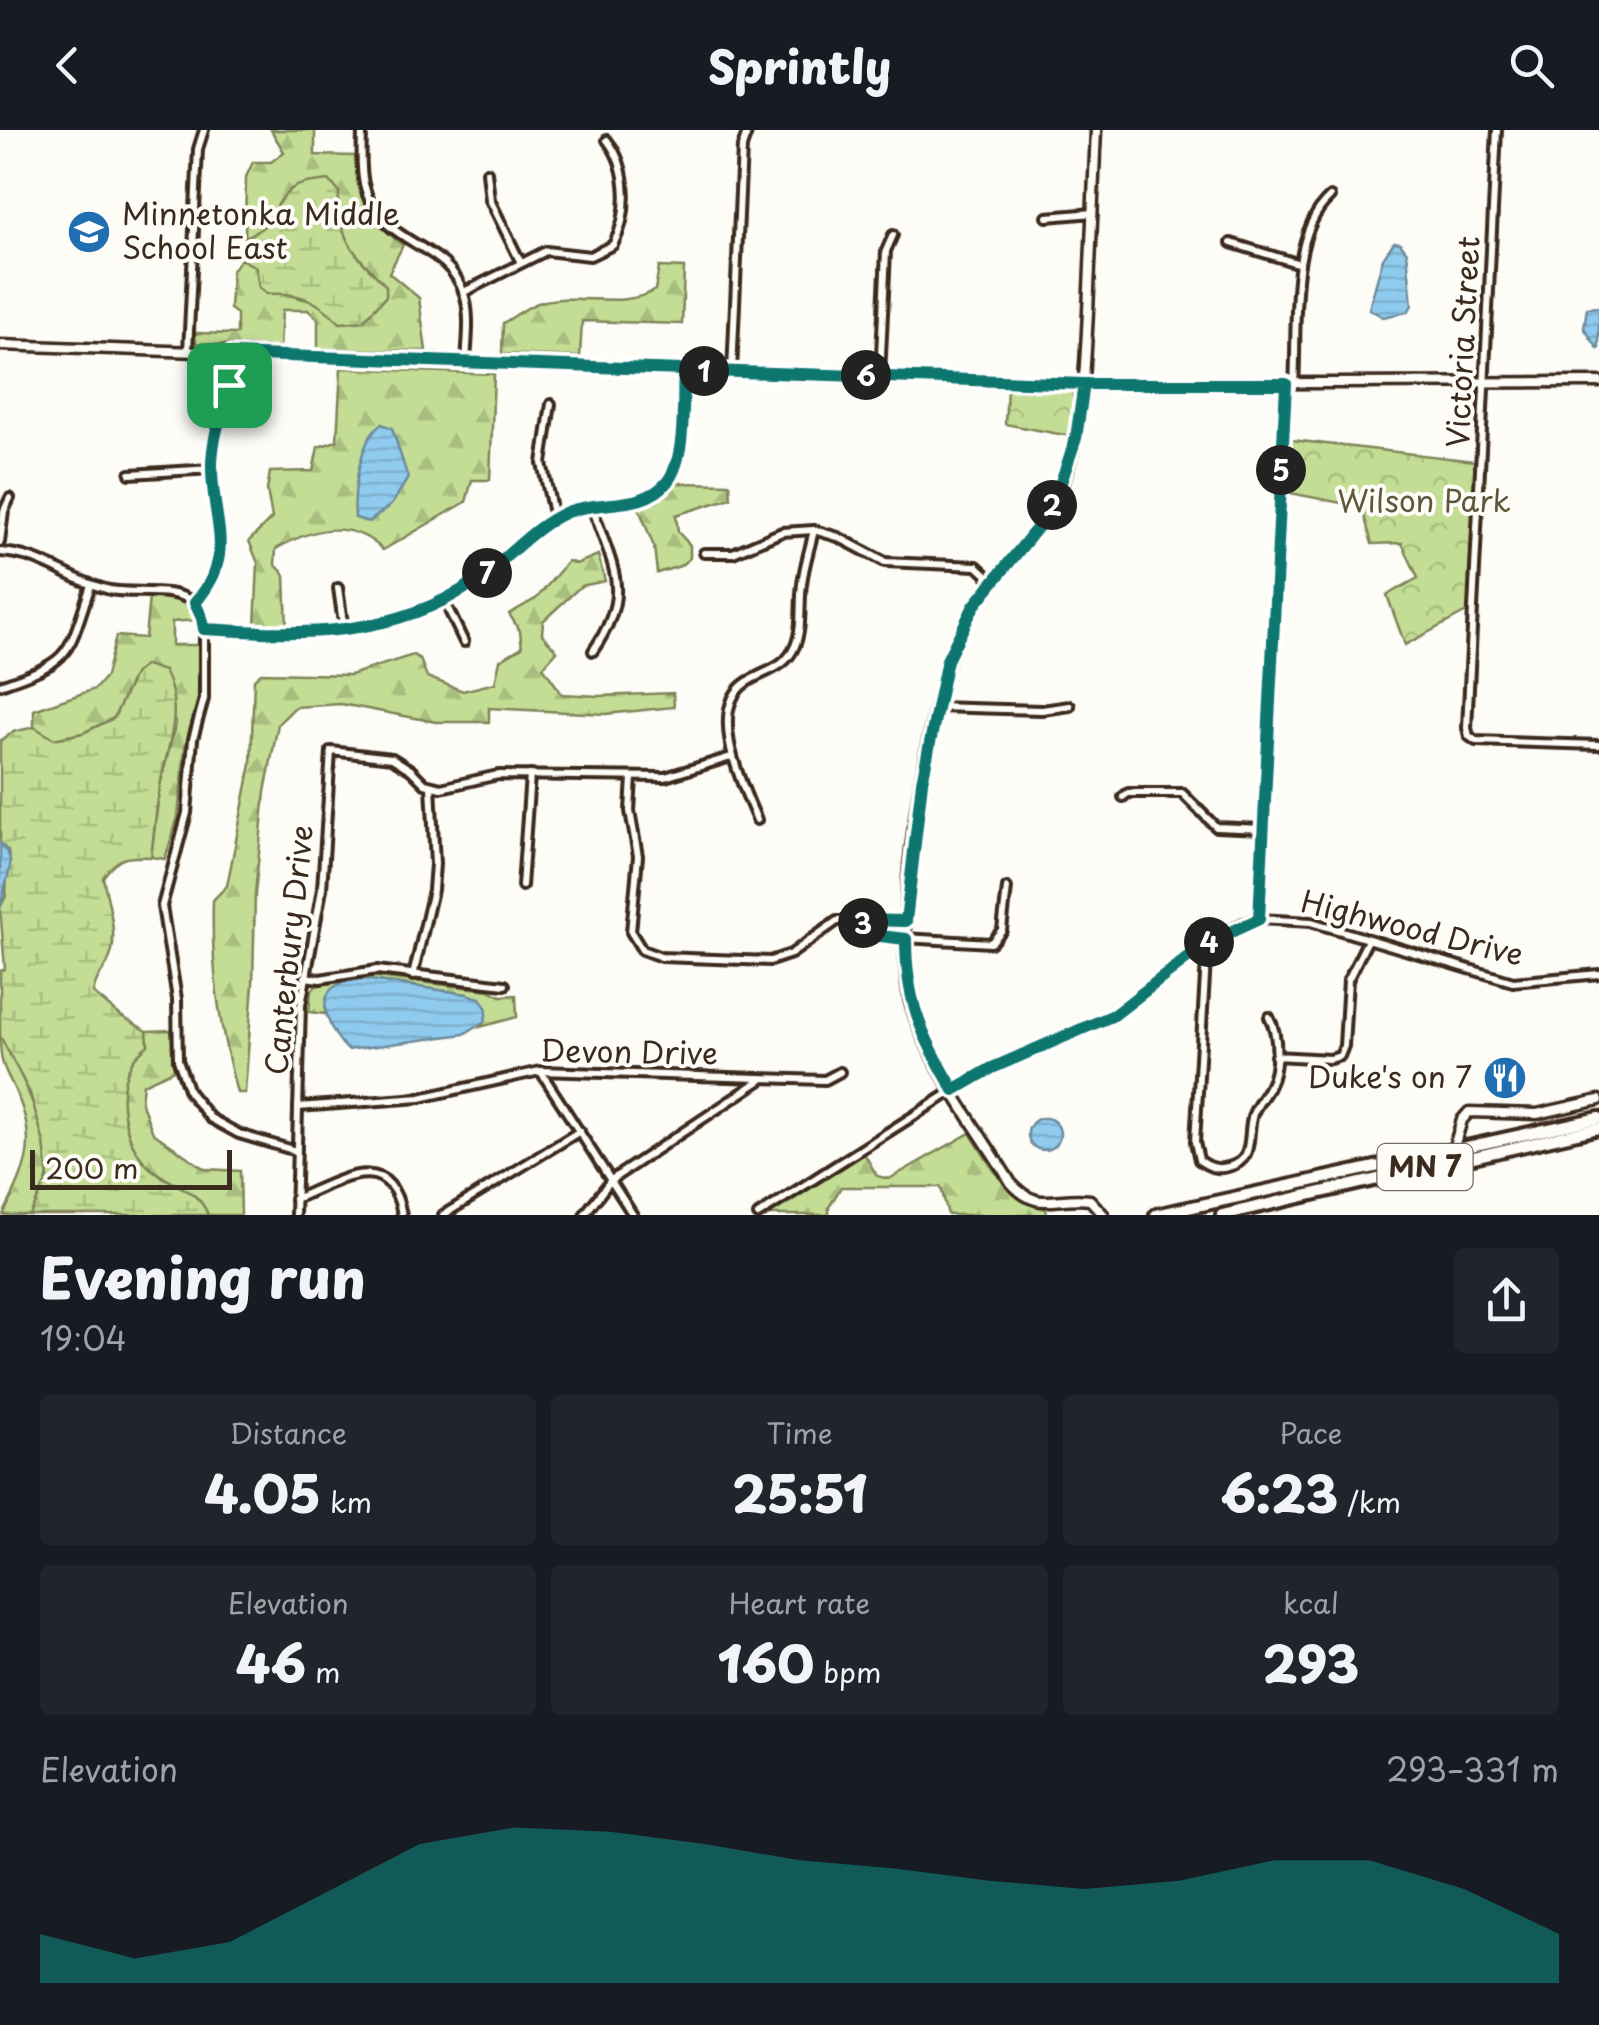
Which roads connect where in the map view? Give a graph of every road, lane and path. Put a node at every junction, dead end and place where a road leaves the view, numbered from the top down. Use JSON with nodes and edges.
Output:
{"nodes":[{"id":1,"x":204,"y":130,"type":"edge"},
{"id":2,"x":362,"y":130,"type":"edge"},
{"id":3,"x":748,"y":130,"type":"edge"},
{"id":4,"x":1096,"y":130,"type":"edge"},
{"id":5,"x":1497,"y":130,"type":"edge"},
{"id":6,"x":607,"y":140,"type":"dead end"},
{"id":7,"x":487,"y":172,"type":"dead end"},
{"id":8,"x":1330,"y":197,"type":"dead end"},
{"id":9,"x":1092,"y":212,"type":"junction"},
{"id":10,"x":1047,"y":217,"type":"dead end"},
{"id":11,"x":893,"y":234,"type":"dead end"},
{"id":12,"x":1231,"y":243,"type":"dead end"},
{"id":13,"x":521,"y":263,"type":"junction"},
{"id":14,"x":1300,"y":264,"type":"junction"},
{"id":15,"x":464,"y":292,"type":"junction"},
{"id":16,"x":0,"y":345,"type":"edge"},
{"id":17,"x":188,"y":351,"type":"junction"},
{"id":18,"x":230,"y":354,"type":"junction"},
{"id":19,"x":466,"y":363,"type":"junction"},
{"id":20,"x":684,"y":370,"type":"junction"},
{"id":21,"x":732,"y":372,"type":"junction"},
{"id":22,"x":880,"y":376,"type":"junction"},
{"id":23,"x":1599,"y":382,"type":"edge"},
{"id":24,"x":1483,"y":383,"type":"junction"},
{"id":25,"x":1084,"y":384,"type":"junction"},
{"id":26,"x":1290,"y":384,"type":"junction"},
{"id":27,"x":551,"y":404,"type":"dead end"},
{"id":28,"x":212,"y":470,"type":"junction"},
{"id":29,"x":130,"y":474,"type":"dead end"},
{"id":30,"x":10,"y":498,"type":"dead end"},
{"id":31,"x":592,"y":506,"type":"junction"},
{"id":32,"x":554,"y":518,"type":"junction"},
{"id":33,"x":814,"y":530,"type":"junction"},
{"id":34,"x":0,"y":542,"type":"edge"},
{"id":35,"x":0,"y":552,"type":"edge"},
{"id":36,"x":704,"y":552,"type":"dead end"},
{"id":37,"x":992,"y":580,"type":"junction"},
{"id":38,"x":91,"y":585,"type":"junction"},
{"id":39,"x":338,"y":588,"type":"dead end"},
{"id":40,"x":444,"y":600,"type":"junction"},
{"id":41,"x":195,"y":603,"type":"junction"},
{"id":42,"x":204,"y":629,"type":"junction"},
{"id":43,"x":344,"y":630,"type":"junction"},
{"id":44,"x":464,"y":642,"type":"dead end"},
{"id":45,"x":593,"y":650,"type":"dead end"},
{"id":46,"x":0,"y":685,"type":"edge"},
{"id":47,"x":936,"y":706,"type":"junction"},
{"id":48,"x":1070,"y":706,"type":"dead end"},
{"id":49,"x":1599,"y":744,"type":"edge"},
{"id":50,"x":732,"y":758,"type":"junction"},
{"id":51,"x":530,"y":775,"type":"junction"},
{"id":52,"x":632,"y":777,"type":"junction"},
{"id":53,"x":431,"y":786,"type":"junction"},
{"id":54,"x":1123,"y":797,"type":"dead end"},
{"id":55,"x":757,"y":820,"type":"dead end"},
{"id":56,"x":1263,"y":829,"type":"junction"},
{"id":57,"x":522,"y":886,"type":"dead end"},
{"id":58,"x":1008,"y":888,"type":"dead end"},
{"id":59,"x":1259,"y":919,"type":"junction"},
{"id":60,"x":858,"y":920,"type":"junction"},
{"id":61,"x":906,"y":921,"type":"junction"},
{"id":62,"x":906,"y":939,"type":"junction"},
{"id":63,"x":1368,"y":940,"type":"junction"},
{"id":64,"x":1207,"y":943,"type":"junction"},
{"id":65,"x":1599,"y":974,"type":"edge"},
{"id":66,"x":414,"y":976,"type":"junction"},
{"id":67,"x":305,"y":977,"type":"junction"},
{"id":68,"x":504,"y":985,"type":"dead end"},
{"id":69,"x":1269,"y":1018,"type":"dead end"},
{"id":70,"x":1275,"y":1056,"type":"junction"},
{"id":71,"x":540,"y":1071,"type":"junction"},
{"id":72,"x":840,"y":1072,"type":"dead end"},
{"id":73,"x":762,"y":1079,"type":"junction"},
{"id":74,"x":954,"y":1090,"type":"junction"},
{"id":75,"x":1599,"y":1100,"type":"edge"},
{"id":76,"x":298,"y":1108,"type":"junction"},
{"id":77,"x":1599,"y":1118,"type":"edge"},
{"id":78,"x":1599,"y":1128,"type":"edge"},
{"id":79,"x":580,"y":1130,"type":"junction"},
{"id":80,"x":1453,"y":1150,"type":"junction"},
{"id":81,"x":296,"y":1151,"type":"junction"},
{"id":82,"x":610,"y":1180,"type":"junction"},
{"id":83,"x":295,"y":1199,"type":"junction"},
{"id":84,"x":1252,"y":1212,"type":"edge"},
{"id":85,"x":295,"y":1215,"type":"edge"},
{"id":86,"x":402,"y":1215,"type":"edge"},
{"id":87,"x":443,"y":1215,"type":"edge"},
{"id":88,"x":584,"y":1215,"type":"edge"},
{"id":89,"x":633,"y":1215,"type":"edge"},
{"id":90,"x":758,"y":1215,"type":"edge"},
{"id":91,"x":1104,"y":1215,"type":"edge"},
{"id":92,"x":1156,"y":1215,"type":"edge"},
{"id":93,"x":1222,"y":1215,"type":"edge"}],
"edges":[{"from":1,"to":17,"type":"street"},
{"from":2,"to":15,"type":"street"},
{"from":3,"to":21,"type":"street"},
{"from":4,"to":9,"type":"street"},
{"from":5,"to":24,"type":"street","name":"Victoria Street"},
{"from":6,"to":13,"type":"street"},
{"from":7,"to":13,"type":"street"},
{"from":8,"to":14,"type":"street"},
{"from":9,"to":10,"type":"street"},
{"from":9,"to":25,"type":"street"},
{"from":11,"to":22,"type":"street"},
{"from":12,"to":14,"type":"street"},
{"from":13,"to":15,"type":"street"},
{"from":14,"to":26,"type":"street"},
{"from":15,"to":19,"type":"street"},
{"from":16,"to":17,"type":"street"},
{"from":17,"to":18,"type":"street"},
{"from":18,"to":19,"type":"street"},
{"from":18,"to":28,"type":"street"},
{"from":19,"to":20,"type":"street"},
{"from":20,"to":21,"type":"street"},
{"from":20,"to":31,"type":"street"},
{"from":21,"to":22,"type":"street"},
{"from":22,"to":25,"type":"street"},
{"from":23,"to":24,"type":"street"},
{"from":24,"to":26,"type":"street"},
{"from":24,"to":49,"type":"street","name":"Victoria Street"},
{"from":25,"to":26,"type":"street"},
{"from":25,"to":37,"type":"street"},
{"from":26,"to":56,"type":"street"},
{"from":27,"to":32,"type":"street"},
{"from":28,"to":29,"type":"street"},
{"from":28,"to":41,"type":"street"},
{"from":30,"to":34,"type":"street"},
{"from":31,"to":32,"type":"street"},
{"from":31,"to":45,"type":"street"},
{"from":32,"to":40,"type":"street"},
{"from":33,"to":36,"type":"street"},
{"from":33,"to":37,"type":"street"},
{"from":33,"to":50,"type":"street"},
{"from":35,"to":38,"type":"street"},
{"from":37,"to":47,"type":"street"},
{"from":38,"to":41,"type":"street"},
{"from":38,"to":46,"type":"street"},
{"from":39,"to":43,"type":"street"},
{"from":40,"to":43,"type":"street"},
{"from":40,"to":44,"type":"street"},
{"from":41,"to":42,"type":"street"},
{"from":42,"to":43,"type":"street"},
{"from":42,"to":81,"type":"street"},
{"from":47,"to":48,"type":"street"},
{"from":47,"to":61,"type":"street"},
{"from":50,"to":52,"type":"street"},
{"from":50,"to":55,"type":"street"},
{"from":51,"to":52,"type":"street"},
{"from":51,"to":53,"type":"street"},
{"from":51,"to":57,"type":"street"},
{"from":52,"to":60,"type":"street"},
{"from":53,"to":66,"type":"street"},
{"from":53,"to":67,"type":"street","name":"Canterbury Drive"},
{"from":54,"to":56,"type":"street"},
{"from":56,"to":59,"type":"street"},
{"from":58,"to":62,"type":"street"},
{"from":59,"to":63,"type":"street","name":"Highwood Drive"},
{"from":59,"to":64,"type":"street","name":"Highwood Drive"},
{"from":60,"to":61,"type":"street"},
{"from":60,"to":62,"type":"street"},
{"from":61,"to":62,"type":"street"},
{"from":62,"to":74,"type":"street"},
{"from":63,"to":65,"type":"street","name":"Highwood Drive"},
{"from":63,"to":70,"type":"street"},
{"from":64,"to":70,"type":"street"},
{"from":64,"to":74,"type":"street","name":"Highwood Drive"},
{"from":66,"to":67,"type":"street"},
{"from":66,"to":68,"type":"street"},
{"from":67,"to":76,"type":"street","name":"Canterbury Drive"},
{"from":69,"to":70,"type":"street"},
{"from":71,"to":73,"type":"street","name":"Devon Drive"},
{"from":71,"to":76,"type":"street","name":"Devon Drive"},
{"from":71,"to":79,"type":"street"},
{"from":72,"to":73,"type":"street","name":"Devon Drive"},
{"from":73,"to":82,"type":"street"},
{"from":74,"to":90,"type":"street","name":"Highwood Drive"},
{"from":74,"to":91,"type":"street"},
{"from":75,"to":80,"type":"street"},
{"from":76,"to":81,"type":"street","name":"Canterbury Drive"},
{"from":77,"to":80,"type":"main road","number":"MN 7"},
{"from":78,"to":84,"type":"main road","number":"MN 7"},
{"from":79,"to":82,"type":"street"},
{"from":79,"to":87,"type":"street"},
{"from":80,"to":92,"type":"main road","number":"MN 7"},
{"from":81,"to":83,"type":"street","name":"Canterbury Drive"},
{"from":82,"to":88,"type":"street"},
{"from":82,"to":89,"type":"street"},
{"from":83,"to":85,"type":"street","name":"Canterbury Drive"},
{"from":83,"to":86,"type":"street"},
{"from":84,"to":93,"type":"main road","number":"MN 7"}]}
